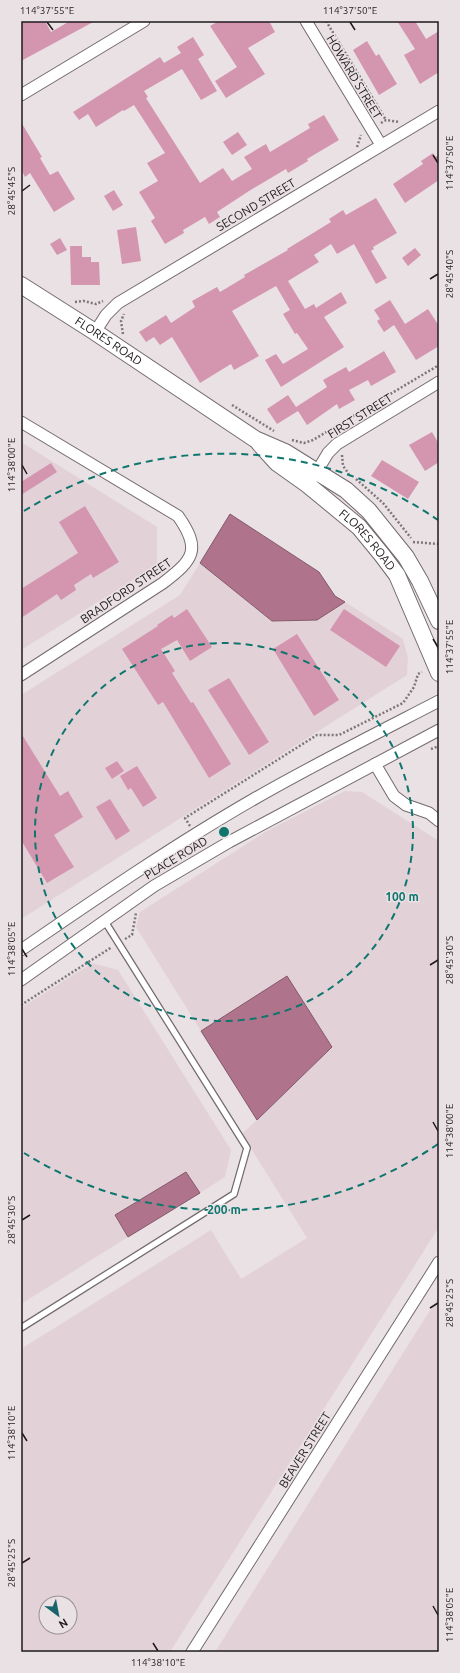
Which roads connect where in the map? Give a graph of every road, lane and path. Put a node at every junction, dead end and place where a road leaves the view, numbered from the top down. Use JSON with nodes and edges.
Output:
{"nodes":[{"id":1,"x":144,"y":21,"type":"edge"},
{"id":2,"x":306,"y":21,"type":"edge"},
{"id":3,"x":326,"y":21,"type":"edge"},
{"id":4,"x":21,"y":95,"type":"edge"},
{"id":5,"x":439,"y":111,"type":"edge"},
{"id":6,"x":386,"y":120,"type":"junction"},
{"id":7,"x":380,"y":124,"type":"dead end"},
{"id":8,"x":402,"y":124,"type":"dead end"},
{"id":9,"x":381,"y":146,"type":"junction"},
{"id":10,"x":21,"y":286,"type":"edge"},
{"id":11,"x":106,"y":299,"type":"dead end"},
{"id":12,"x":71,"y":302,"type":"dead end"},
{"id":13,"x":94,"y":332,"type":"junction"},
{"id":14,"x":439,"y":365,"type":"edge"},
{"id":15,"x":439,"y":382,"type":"edge"},
{"id":16,"x":230,"y":404,"type":"dead end"},
{"id":17,"x":21,"y":422,"type":"edge"},
{"id":18,"x":275,"y":431,"type":"dead end"},
{"id":19,"x":255,"y":439,"type":"junction"},
{"id":20,"x":288,"y":439,"type":"dead end"},
{"id":21,"x":317,"y":470,"type":"junction"},
{"id":22,"x":308,"y":484,"type":"junction"},
{"id":23,"x":413,"y":542,"type":"dead end"},
{"id":24,"x":439,"y":544,"type":"edge"},
{"id":25,"x":439,"y":621,"type":"edge"},
{"id":26,"x":422,"y":672,"type":"dead end"},
{"id":27,"x":439,"y":673,"type":"edge"},
{"id":28,"x":21,"y":675,"type":"edge"},
{"id":29,"x":439,"y":701,"type":"edge"},
{"id":30,"x":439,"y":730,"type":"edge"},
{"id":31,"x":375,"y":764,"type":"junction"},
{"id":32,"x":434,"y":811,"type":"edge"},
{"id":33,"x":439,"y":821,"type":"edge"},
{"id":34,"x":189,"y":825,"type":"dead end"},
{"id":35,"x":104,"y":920,"type":"junction"},
{"id":36,"x":21,"y":950,"type":"edge"},
{"id":37,"x":21,"y":980,"type":"edge"},
{"id":38,"x":439,"y":1262,"type":"edge"},
{"id":39,"x":21,"y":1328,"type":"edge"},
{"id":40,"x":192,"y":1652,"type":"edge"}],
"edges":[{"from":1,"to":4,"type":"street"},
{"from":2,"to":9,"type":"street","name":"HOWARD STREET"},
{"from":3,"to":6,"type":"path"},
{"from":5,"to":9,"type":"street","name":"SECOND STREET"},
{"from":6,"to":7,"type":"path"},
{"from":6,"to":8,"type":"path"},
{"from":9,"to":13,"type":"street","name":"SECOND STREET"},
{"from":10,"to":13,"type":"main road","name":"FLORES ROAD"},
{"from":11,"to":12,"type":"path"},
{"from":13,"to":19,"type":"main road","name":"FLORES ROAD"},
{"from":14,"to":20,"type":"path"},
{"from":15,"to":21,"type":"street","name":"FIRST STREET"},
{"from":16,"to":18,"type":"path"},
{"from":17,"to":28,"type":"street","name":"BRADFORD STREET"},
{"from":19,"to":21,"type":"main road","name":"FLORES ROAD"},
{"from":19,"to":22,"type":"main road","name":"FLORES ROAD"},
{"from":21,"to":22,"type":"street","name":"FIRST STREET"},
{"from":21,"to":25,"type":"main road","name":"FLORES ROAD"},
{"from":22,"to":27,"type":"main road","name":"FLORES ROAD"},
{"from":23,"to":24,"type":"path"},
{"from":26,"to":34,"type":"path"},
{"from":29,"to":36,"type":"street","name":"PLACE ROAD"},
{"from":30,"to":31,"type":"street","name":"PLACE ROAD"},
{"from":31,"to":32,"type":"street"},
{"from":31,"to":35,"type":"street","name":"PLACE ROAD"},
{"from":32,"to":33,"type":"street"},
{"from":35,"to":37,"type":"street","name":"PLACE ROAD"},
{"from":35,"to":39,"type":"lane"},
{"from":38,"to":40,"type":"street","name":"BEAVER STREET"}]}
